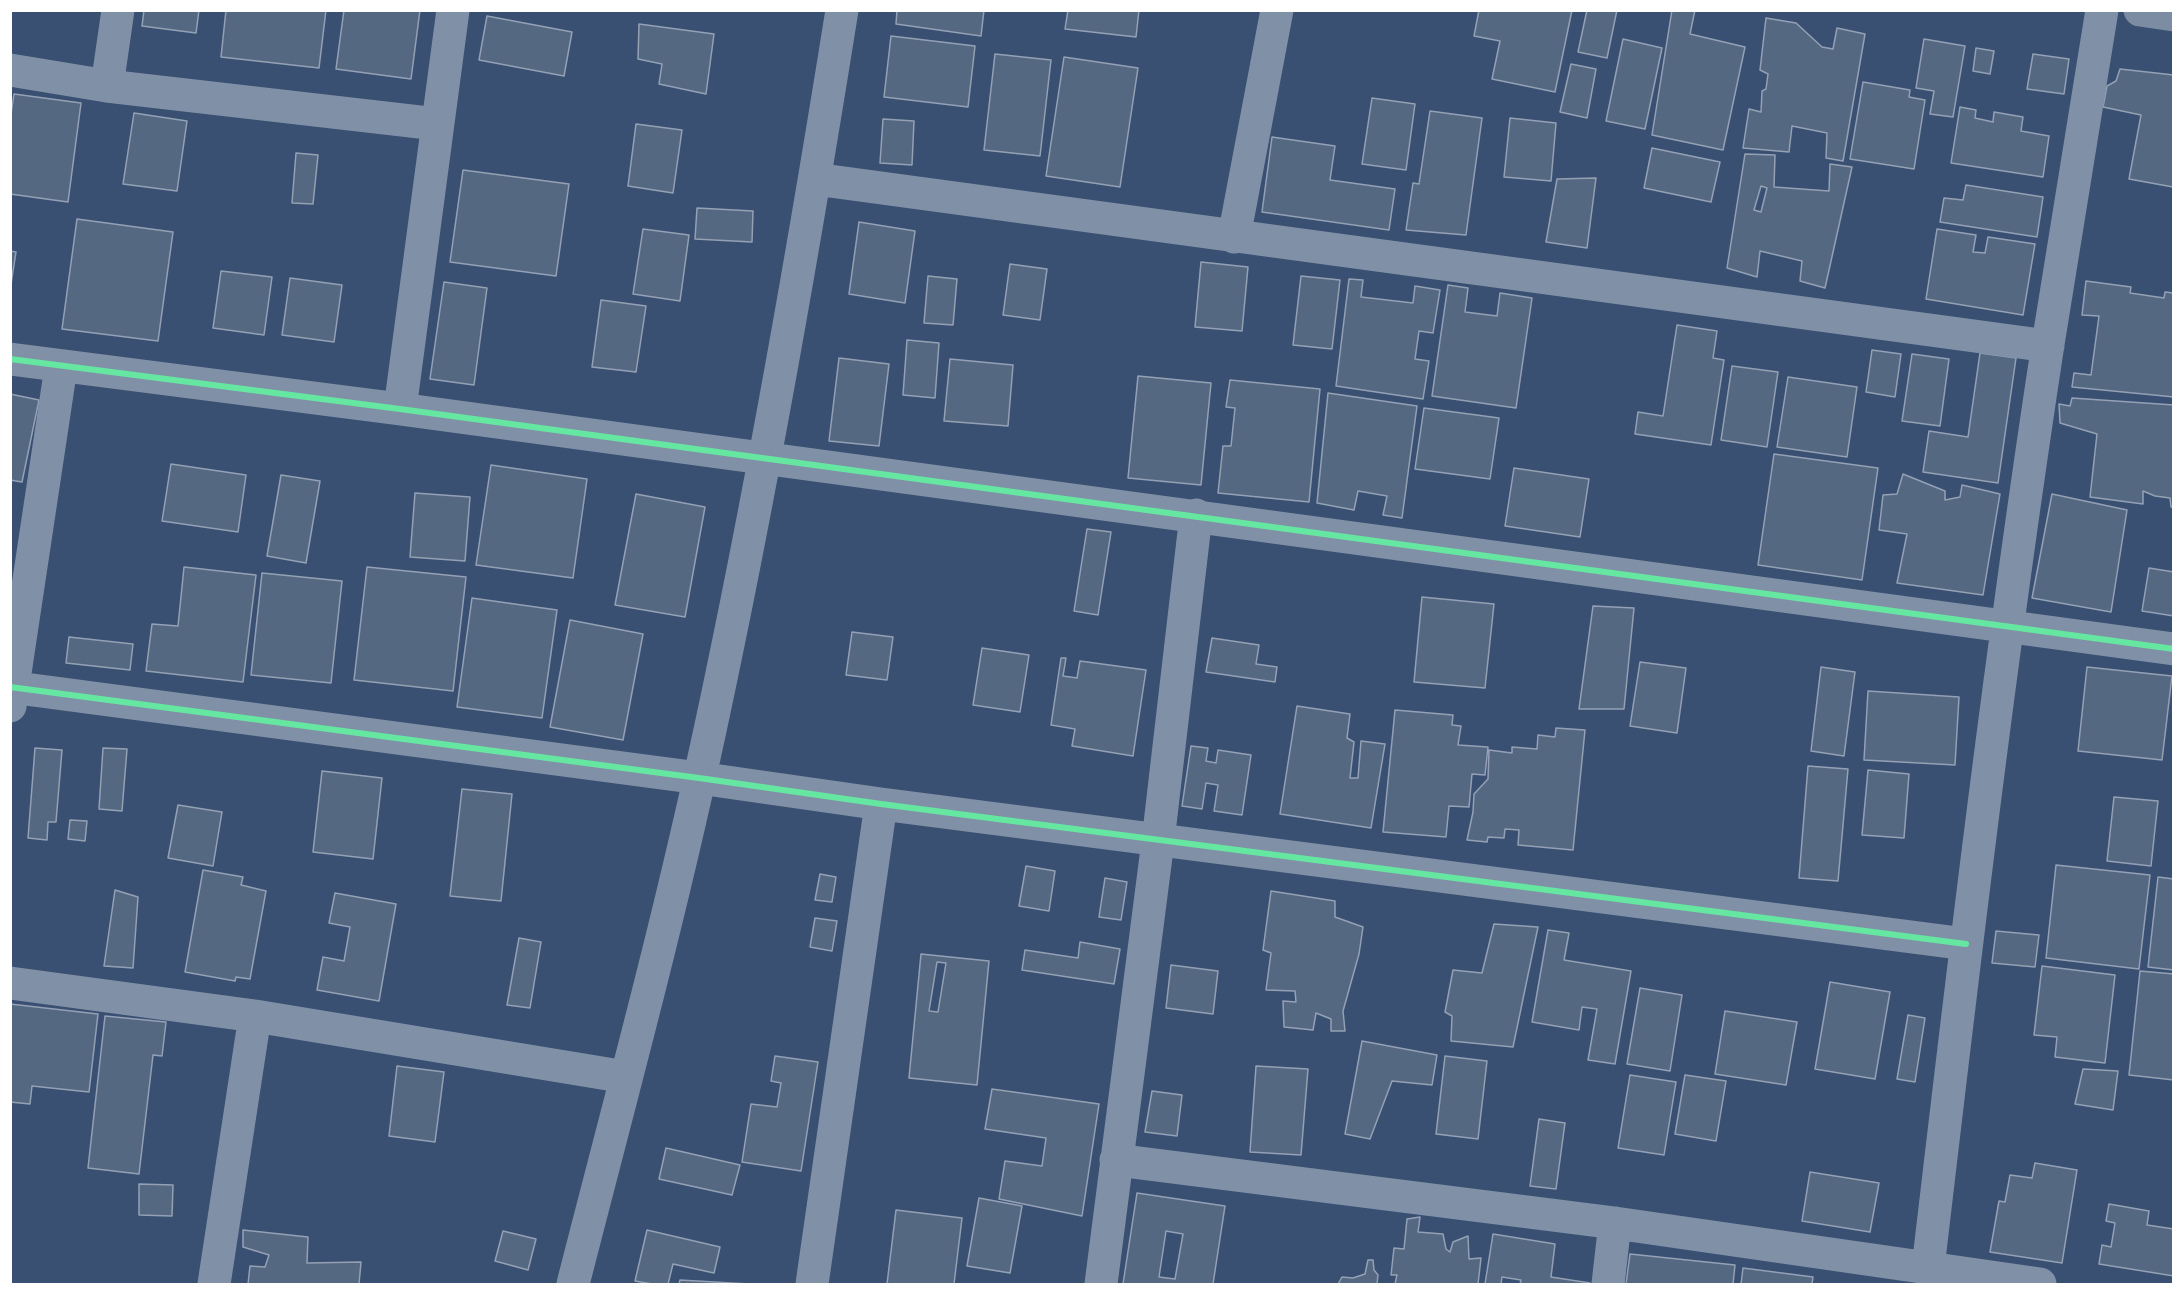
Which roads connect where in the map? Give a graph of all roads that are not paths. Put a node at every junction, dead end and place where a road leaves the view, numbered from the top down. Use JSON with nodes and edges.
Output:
{"nodes":[{"id":1,"x":118,"y":10,"type":"edge"},
{"id":2,"x":453,"y":10,"type":"edge"},
{"id":3,"x":842,"y":10,"type":"edge"},
{"id":4,"x":1277,"y":10,"type":"edge"},
{"id":5,"x":2102,"y":10,"type":"edge"},
{"id":6,"x":2140,"y":10,"type":"edge"},
{"id":7,"x":2174,"y":15,"type":"edge"},
{"id":8,"x":10,"y":70,"type":"edge"},
{"id":9,"x":107,"y":86,"type":"junction"},
{"id":10,"x":437,"y":124,"type":"junction"},
{"id":11,"x":815,"y":179,"type":"junction"},
{"id":12,"x":1234,"y":237,"type":"junction"},
{"id":13,"x":2048,"y":346,"type":"junction"},
{"id":14,"x":10,"y":359,"type":"edge"},
{"id":15,"x":61,"y":367,"type":"junction"},
{"id":16,"x":400,"y":409,"type":"junction"},
{"id":17,"x":766,"y":459,"type":"junction"},
{"id":18,"x":1196,"y":515,"type":"junction"},
{"id":19,"x":2008,"y":627,"type":"junction"},
{"id":20,"x":2174,"y":649,"type":"edge"},
{"id":21,"x":11,"y":693,"type":"edge"},
{"id":22,"x":699,"y":778,"type":"junction"},
{"id":23,"x":881,"y":804,"type":"junction"},
{"id":24,"x":1158,"y":841,"type":"junction"},
{"id":25,"x":1966,"y":944,"type":"junction"},
{"id":26,"x":10,"y":983,"type":"edge"},
{"id":27,"x":255,"y":1016,"type":"junction"},
{"id":28,"x":626,"y":1077,"type":"junction"},
{"id":29,"x":1116,"y":1160,"type":"junction"},
{"id":30,"x":1615,"y":1222,"type":"junction"},
{"id":31,"x":1928,"y":1268,"type":"junction"},
{"id":32,"x":213,"y":1284,"type":"edge"},
{"id":33,"x":573,"y":1284,"type":"edge"},
{"id":34,"x":812,"y":1284,"type":"edge"},
{"id":35,"x":1101,"y":1284,"type":"edge"},
{"id":36,"x":1608,"y":1284,"type":"edge"},
{"id":37,"x":2040,"y":1284,"type":"edge"}],
"edges":[{"from":1,"to":9,"type":"street"},
{"from":2,"to":10,"type":"street"},
{"from":3,"to":11,"type":"street"},
{"from":4,"to":12,"type":"street"},
{"from":5,"to":13,"type":"street"},
{"from":6,"to":7,"type":"street"},
{"from":8,"to":9,"type":"street"},
{"from":9,"to":10,"type":"street"},
{"from":10,"to":16,"type":"street"},
{"from":11,"to":12,"type":"street"},
{"from":11,"to":17,"type":"street"},
{"from":12,"to":13,"type":"street"},
{"from":13,"to":19,"type":"street"},
{"from":14,"to":15,"type":"street"},
{"from":15,"to":16,"type":"street"},
{"from":15,"to":21,"type":"street"},
{"from":16,"to":17,"type":"street"},
{"from":17,"to":18,"type":"street"},
{"from":17,"to":22,"type":"street"},
{"from":18,"to":19,"type":"street"},
{"from":18,"to":24,"type":"street"},
{"from":19,"to":20,"type":"street"},
{"from":19,"to":25,"type":"street"},
{"from":21,"to":22,"type":"street"},
{"from":22,"to":23,"type":"street"},
{"from":22,"to":28,"type":"street"},
{"from":23,"to":24,"type":"street"},
{"from":23,"to":34,"type":"street"},
{"from":24,"to":25,"type":"street"},
{"from":24,"to":29,"type":"street"},
{"from":25,"to":31,"type":"street"},
{"from":26,"to":27,"type":"street"},
{"from":27,"to":28,"type":"street"},
{"from":27,"to":32,"type":"street"},
{"from":28,"to":33,"type":"street"},
{"from":29,"to":30,"type":"street"},
{"from":29,"to":35,"type":"street"},
{"from":30,"to":31,"type":"street"},
{"from":30,"to":36,"type":"street"},
{"from":31,"to":37,"type":"street"}]}
